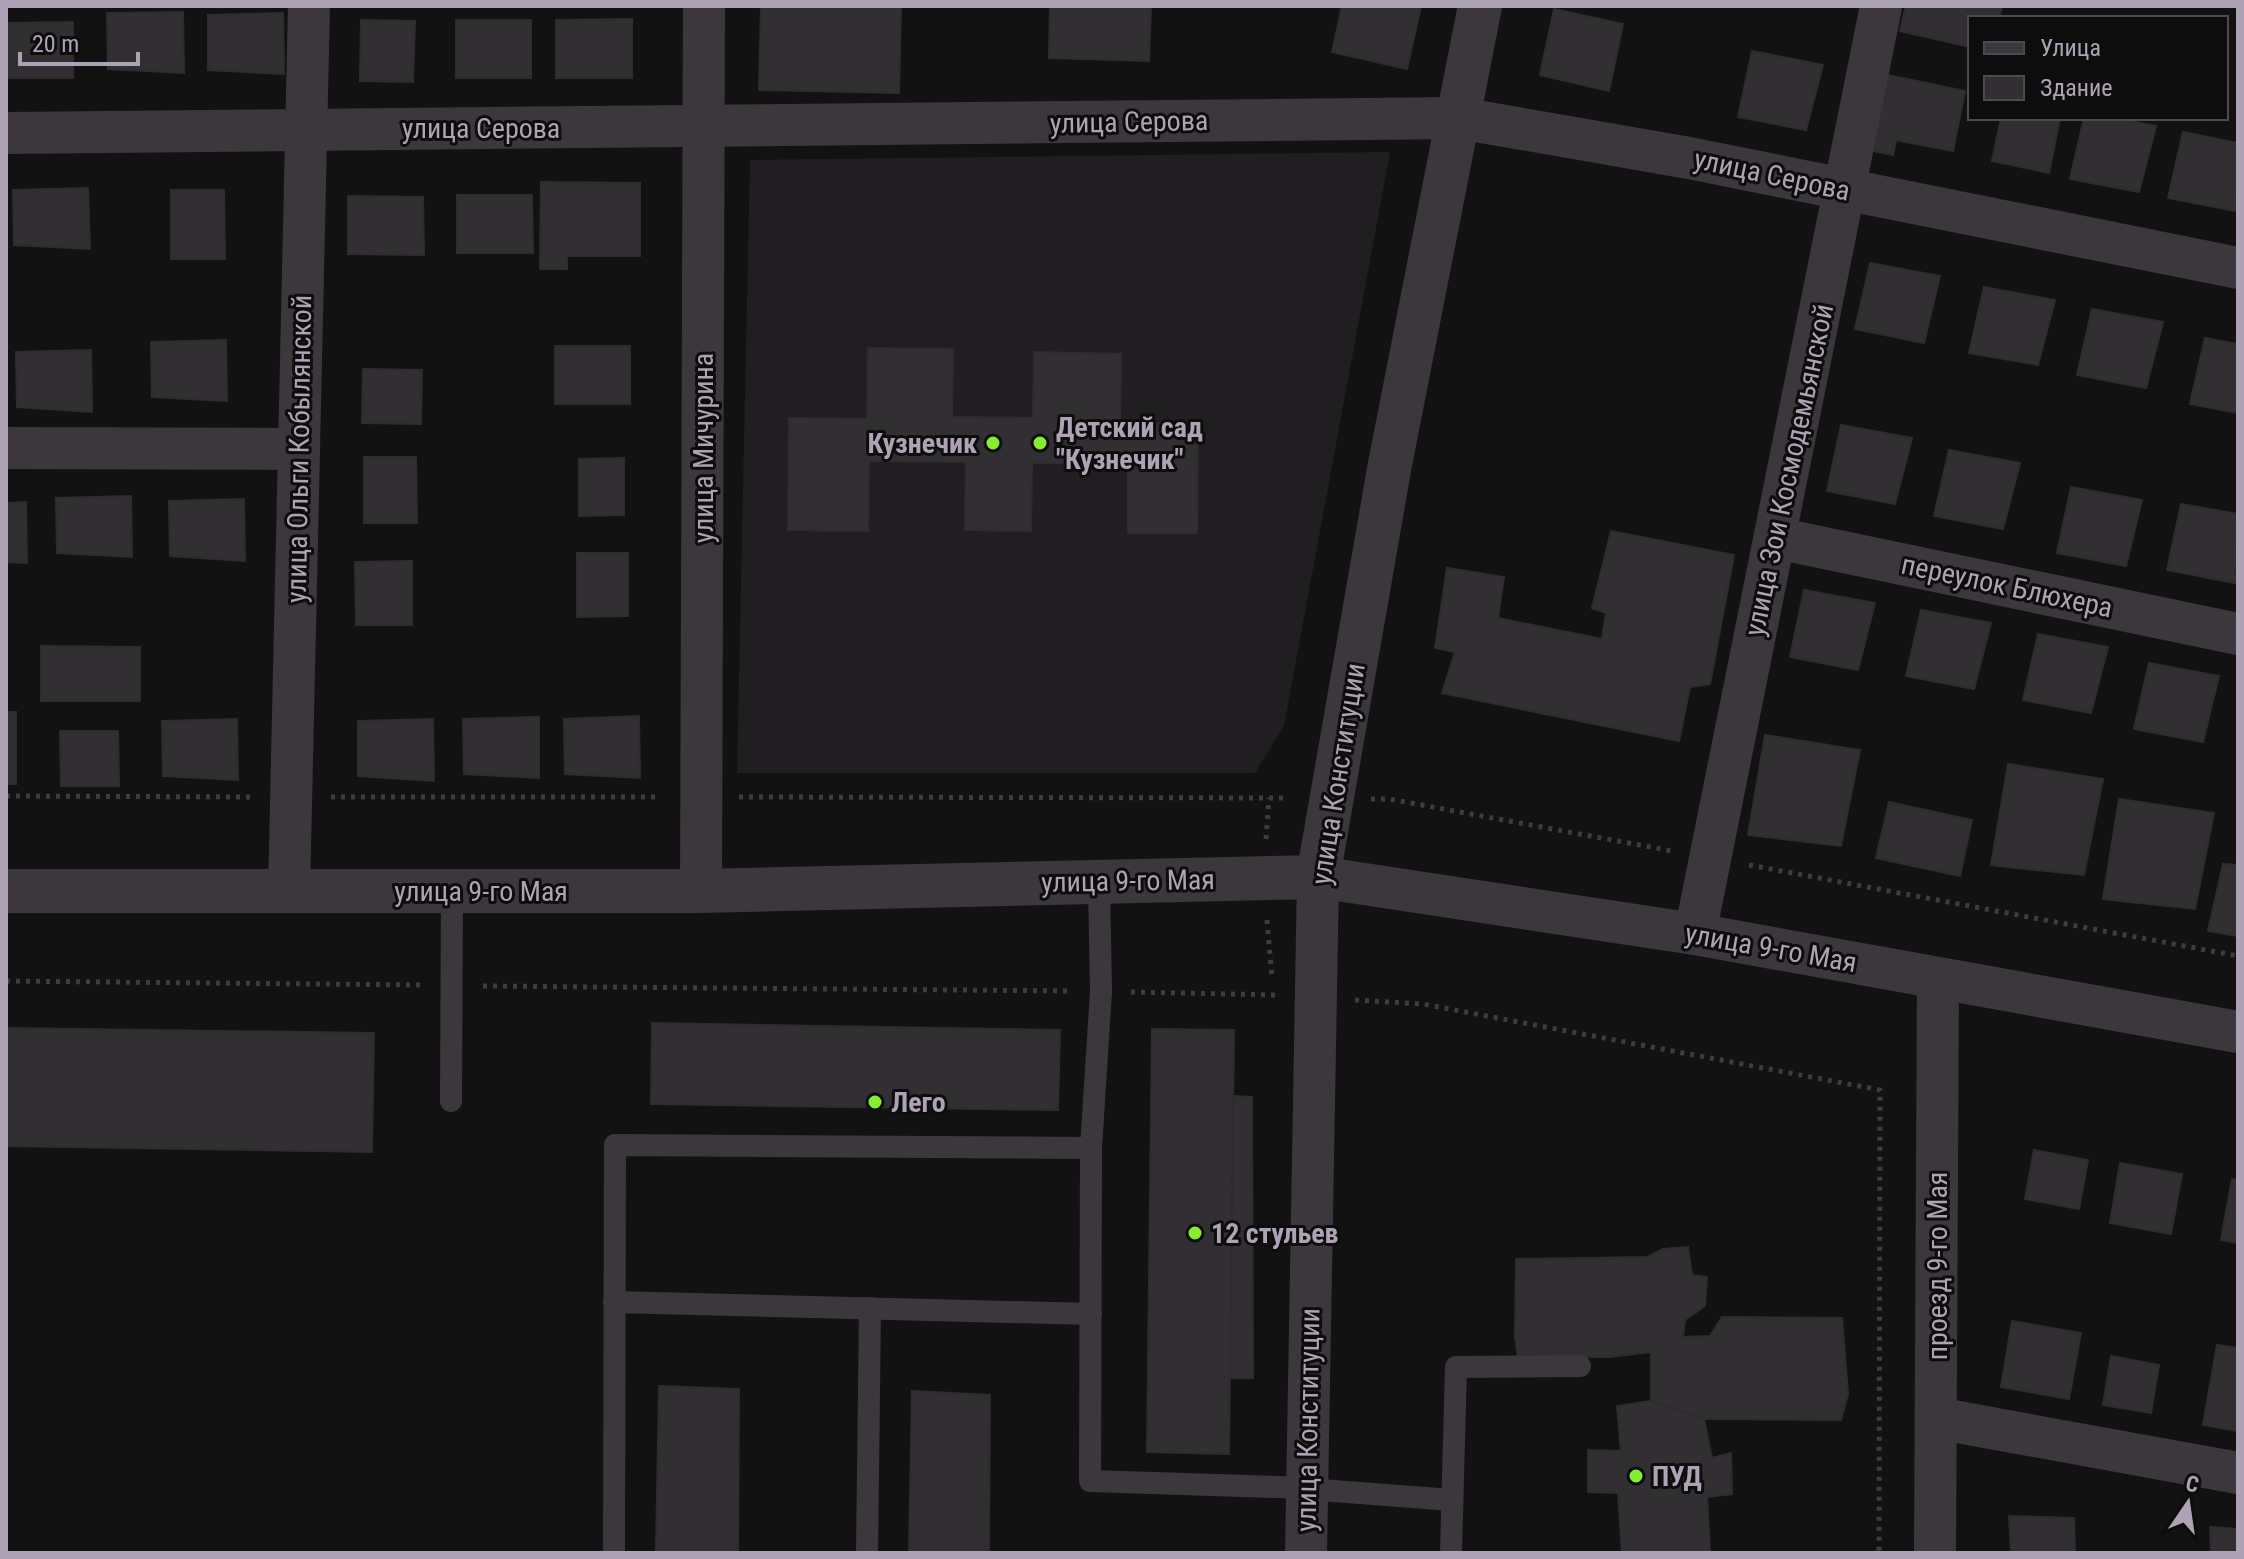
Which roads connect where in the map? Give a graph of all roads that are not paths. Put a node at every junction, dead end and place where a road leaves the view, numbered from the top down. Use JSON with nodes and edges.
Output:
{"nodes":[{"id":1,"x":309,"y":6,"type":"edge"},
{"id":2,"x":704,"y":6,"type":"edge"},
{"id":3,"x":1480,"y":6,"type":"edge"},
{"id":4,"x":1881,"y":6,"type":"edge"},
{"id":5,"x":1459,"y":118,"type":"junction"},
{"id":6,"x":704,"y":127,"type":"junction"},
{"id":7,"x":307,"y":129,"type":"junction"},
{"id":8,"x":6,"y":133,"type":"edge"},
{"id":9,"x":1846,"y":191,"type":"junction"},
{"id":10,"x":2238,"y":268,"type":"edge"},
{"id":11,"x":6,"y":448,"type":"edge"},
{"id":12,"x":299,"y":449,"type":"junction"},
{"id":13,"x":1776,"y":538,"type":"junction"},
{"id":14,"x":2238,"y":634,"type":"edge"},
{"id":15,"x":1318,"y":877,"type":"junction"},
{"id":16,"x":1099,"y":882,"type":"junction"},
{"id":17,"x":6,"y":891,"type":"edge"},
{"id":18,"x":452,"y":891,"type":"junction"},
{"id":19,"x":701,"y":891,"type":"junction"},
{"id":20,"x":289,"y":892,"type":"junction"},
{"id":21,"x":1695,"y":934,"type":"junction"},
{"id":22,"x":1938,"y":979,"type":"junction"},
{"id":23,"x":2238,"y":1032,"type":"edge"},
{"id":24,"x":451,"y":1101,"type":"dead end"},
{"id":25,"x":1091,"y":1148,"type":"junction"},
{"id":26,"x":614,"y":1302,"type":"junction"},
{"id":27,"x":870,"y":1308,"type":"junction"},
{"id":28,"x":1091,"y":1314,"type":"junction"},
{"id":29,"x":1580,"y":1366,"type":"dead end"},
{"id":30,"x":1936,"y":1418,"type":"junction"},
{"id":31,"x":2238,"y":1473,"type":"edge"},
{"id":32,"x":1307,"y":1489,"type":"junction"},
{"id":33,"x":1452,"y":1500,"type":"junction"},
{"id":34,"x":614,"y":1553,"type":"edge"},
{"id":35,"x":867,"y":1553,"type":"edge"},
{"id":36,"x":1306,"y":1553,"type":"edge"},
{"id":37,"x":1451,"y":1553,"type":"edge"},
{"id":38,"x":1935,"y":1553,"type":"edge"}],
"edges":[{"from":1,"to":7,"type":"street","name":"улица Ольги Кобылянской"},
{"from":2,"to":6,"type":"street","name":"улица Мичурина"},
{"from":3,"to":5,"type":"street","name":"улица Конституции"},
{"from":4,"to":9,"type":"street","name":"улица Зои Космодемьянской"},
{"from":5,"to":6,"type":"street","name":"улица Серова"},
{"from":5,"to":9,"type":"street","name":"улица Серова"},
{"from":5,"to":15,"type":"street","name":"улица Конституции"},
{"from":6,"to":7,"type":"street","name":"улица Серова"},
{"from":6,"to":19,"type":"street","name":"улица Мичурина"},
{"from":7,"to":8,"type":"street","name":"улица Серова"},
{"from":7,"to":12,"type":"street","name":"улица Ольги Кобылянской"},
{"from":9,"to":10,"type":"street","name":"улица Серова"},
{"from":9,"to":13,"type":"street","name":"улица Зои Космодемьянской"},
{"from":11,"to":12,"type":"street"},
{"from":12,"to":20,"type":"street","name":"улица Ольги Кобылянской"},
{"from":13,"to":14,"type":"street","name":"переулок Блюхера"},
{"from":13,"to":21,"type":"street","name":"улица Зои Космодемьянской"},
{"from":15,"to":16,"type":"street","name":"улица 9-го Мая"},
{"from":15,"to":21,"type":"street","name":"улица 9-го Мая"},
{"from":15,"to":32,"type":"street","name":"улица Конституции"},
{"from":16,"to":19,"type":"street","name":"улица 9-го Мая"},
{"from":16,"to":25,"type":"lane"},
{"from":17,"to":20,"type":"street","name":"улица 9-го Мая"},
{"from":18,"to":19,"type":"street","name":"улица 9-го Мая"},
{"from":18,"to":20,"type":"street","name":"улица 9-го Мая"},
{"from":18,"to":24,"type":"lane"},
{"from":21,"to":22,"type":"street","name":"улица 9-го Мая"},
{"from":22,"to":23,"type":"street","name":"улица 9-го Мая"},
{"from":22,"to":30,"type":"street","name":"проезд 9-го Мая"},
{"from":25,"to":26,"type":"lane"},
{"from":25,"to":28,"type":"lane"},
{"from":26,"to":27,"type":"lane"},
{"from":26,"to":34,"type":"lane"},
{"from":27,"to":28,"type":"lane"},
{"from":27,"to":35,"type":"lane"},
{"from":28,"to":32,"type":"lane"},
{"from":29,"to":33,"type":"lane"},
{"from":30,"to":31,"type":"street"},
{"from":30,"to":38,"type":"street","name":"проезд 9-го Мая"},
{"from":32,"to":33,"type":"lane"},
{"from":32,"to":36,"type":"street","name":"улица Конституции"},
{"from":33,"to":37,"type":"lane"}]}
